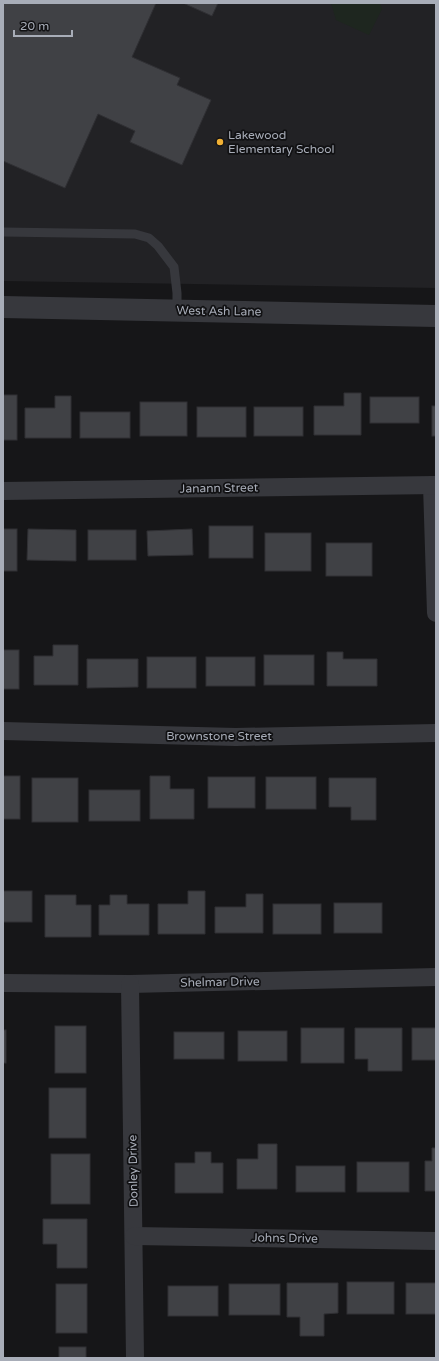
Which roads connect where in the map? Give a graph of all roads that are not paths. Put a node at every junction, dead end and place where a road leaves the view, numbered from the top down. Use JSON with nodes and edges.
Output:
{"nodes":[{"id":1,"x":3,"y":232,"type":"edge"},
{"id":2,"x":3,"y":307,"type":"edge"},
{"id":3,"x":177,"y":311,"type":"junction"},
{"id":4,"x":436,"y":316,"type":"edge"},
{"id":5,"x":434,"y":485,"type":"edge"},
{"id":6,"x":3,"y":491,"type":"edge"},
{"id":7,"x":436,"y":613,"type":"edge"},
{"id":8,"x":3,"y":731,"type":"edge"},
{"id":9,"x":436,"y":733,"type":"edge"},
{"id":10,"x":436,"y":977,"type":"edge"},
{"id":11,"x":3,"y":983,"type":"edge"},
{"id":12,"x":130,"y":984,"type":"junction"},
{"id":13,"x":134,"y":1236,"type":"junction"},
{"id":14,"x":436,"y":1241,"type":"edge"},
{"id":15,"x":135,"y":1358,"type":"edge"}],
"edges":[{"from":1,"to":3,"type":"lane"},
{"from":2,"to":3,"type":"street","name":"West Ash Lane"},
{"from":3,"to":4,"type":"street","name":"West Ash Lane"},
{"from":5,"to":6,"type":"street","name":"Janann Street"},
{"from":5,"to":7,"type":"street"},
{"from":8,"to":9,"type":"street","name":"Brownstone Street"},
{"from":10,"to":12,"type":"street","name":"Shelmar Drive"},
{"from":11,"to":12,"type":"street","name":"Shelmar Drive"},
{"from":12,"to":13,"type":"street","name":"Donley Drive"},
{"from":13,"to":14,"type":"street","name":"Johns Drive"},
{"from":13,"to":15,"type":"street","name":"Donley Drive"}]}
